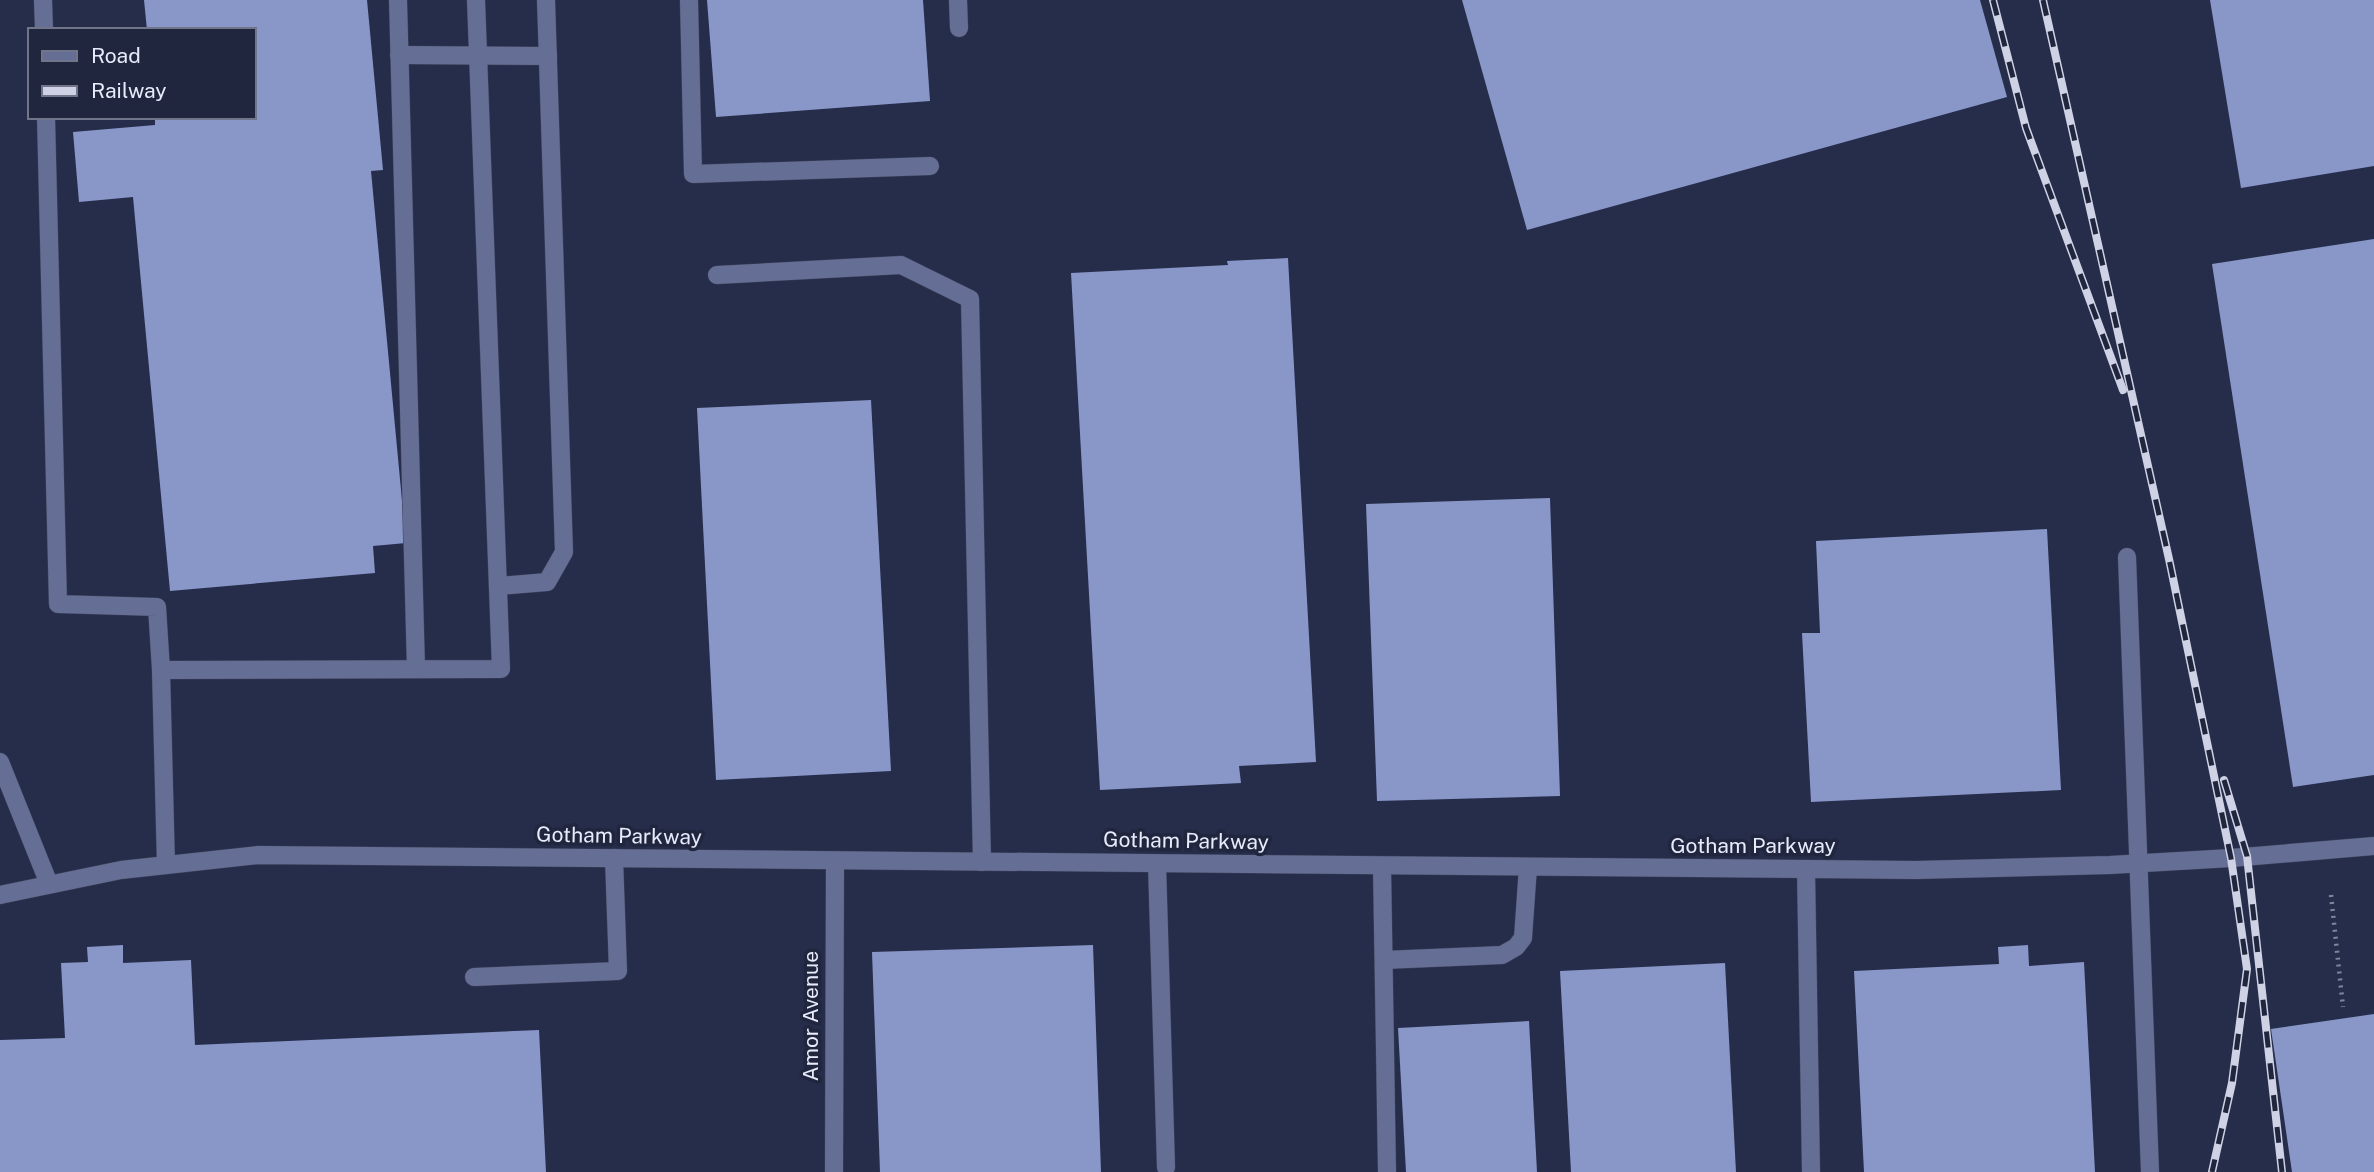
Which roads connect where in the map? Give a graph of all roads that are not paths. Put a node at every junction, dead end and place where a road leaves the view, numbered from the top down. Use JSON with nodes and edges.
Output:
{"nodes":[{"id":1,"x":43,"y":0,"type":"edge"},
{"id":2,"x":398,"y":0,"type":"edge"},
{"id":3,"x":476,"y":0,"type":"edge"},
{"id":4,"x":546,"y":0,"type":"edge"},
{"id":5,"x":688,"y":0,"type":"edge"},
{"id":6,"x":958,"y":0,"type":"edge"},
{"id":7,"x":44,"y":28,"type":"edge"},
{"id":8,"x":959,"y":28,"type":"dead end"},
{"id":9,"x":399,"y":55,"type":"junction"},
{"id":10,"x":548,"y":56,"type":"junction"},
{"id":11,"x":478,"y":57,"type":"junction"},
{"id":12,"x":46,"y":119,"type":"edge"},
{"id":13,"x":930,"y":166,"type":"dead end"},
{"id":14,"x":717,"y":275,"type":"dead end"},
{"id":15,"x":2127,"y":557,"type":"dead end"},
{"id":16,"x":498,"y":586,"type":"junction"},
{"id":17,"x":416,"y":669,"type":"junction"},
{"id":18,"x":161,"y":670,"type":"junction"},
{"id":19,"x":0,"y":762,"type":"edge"},
{"id":20,"x":2374,"y":846,"type":"edge"},
{"id":21,"x":614,"y":859,"type":"junction"},
{"id":22,"x":835,"y":861,"type":"junction"},
{"id":23,"x":982,"y":862,"type":"junction"},
{"id":24,"x":2139,"y":863,"type":"junction"},
{"id":25,"x":1157,"y":864,"type":"junction"},
{"id":26,"x":166,"y":865,"type":"junction"},
{"id":27,"x":1382,"y":866,"type":"junction"},
{"id":28,"x":1528,"y":867,"type":"junction"},
{"id":29,"x":1805,"y":869,"type":"junction"},
{"id":30,"x":49,"y":884,"type":"junction"},
{"id":31,"x":0,"y":895,"type":"edge"},
{"id":32,"x":1384,"y":960,"type":"junction"},
{"id":33,"x":474,"y":977,"type":"dead end"},
{"id":34,"x":1167,"y":1167,"type":"dead end"},
{"id":35,"x":834,"y":1172,"type":"edge"},
{"id":36,"x":1387,"y":1172,"type":"edge"},
{"id":37,"x":1811,"y":1172,"type":"edge"},
{"id":38,"x":2150,"y":1172,"type":"edge"}],
"edges":[{"from":1,"to":7,"type":"street"},
{"from":2,"to":9,"type":"street"},
{"from":3,"to":11,"type":"street"},
{"from":4,"to":10,"type":"street"},
{"from":5,"to":13,"type":"street"},
{"from":6,"to":8,"type":"street"},
{"from":9,"to":11,"type":"street"},
{"from":9,"to":17,"type":"street"},
{"from":10,"to":11,"type":"street"},
{"from":10,"to":16,"type":"street"},
{"from":11,"to":16,"type":"street"},
{"from":12,"to":18,"type":"street"},
{"from":14,"to":23,"type":"street"},
{"from":15,"to":24,"type":"street"},
{"from":16,"to":17,"type":"street"},
{"from":17,"to":18,"type":"street"},
{"from":18,"to":26,"type":"street"},
{"from":19,"to":30,"type":"street"},
{"from":20,"to":24,"type":"street","name":"Gotham Parkway"},
{"from":21,"to":22,"type":"street","name":"Gotham Parkway"},
{"from":21,"to":26,"type":"street","name":"Gotham Parkway"},
{"from":21,"to":33,"type":"street"},
{"from":22,"to":23,"type":"street","name":"Gotham Parkway"},
{"from":22,"to":35,"type":"street","name":"Amor Avenue"},
{"from":23,"to":25,"type":"street","name":"Gotham Parkway"},
{"from":24,"to":29,"type":"street","name":"Gotham Parkway"},
{"from":24,"to":38,"type":"street"},
{"from":25,"to":27,"type":"street","name":"Gotham Parkway"},
{"from":25,"to":34,"type":"street"},
{"from":26,"to":30,"type":"street","name":"Gotham Parkway"},
{"from":27,"to":28,"type":"street","name":"Gotham Parkway"},
{"from":27,"to":32,"type":"street"},
{"from":28,"to":29,"type":"street","name":"Gotham Parkway"},
{"from":28,"to":32,"type":"street"},
{"from":29,"to":37,"type":"street"},
{"from":30,"to":31,"type":"street","name":"Gotham Parkway"},
{"from":32,"to":36,"type":"street"}]}
